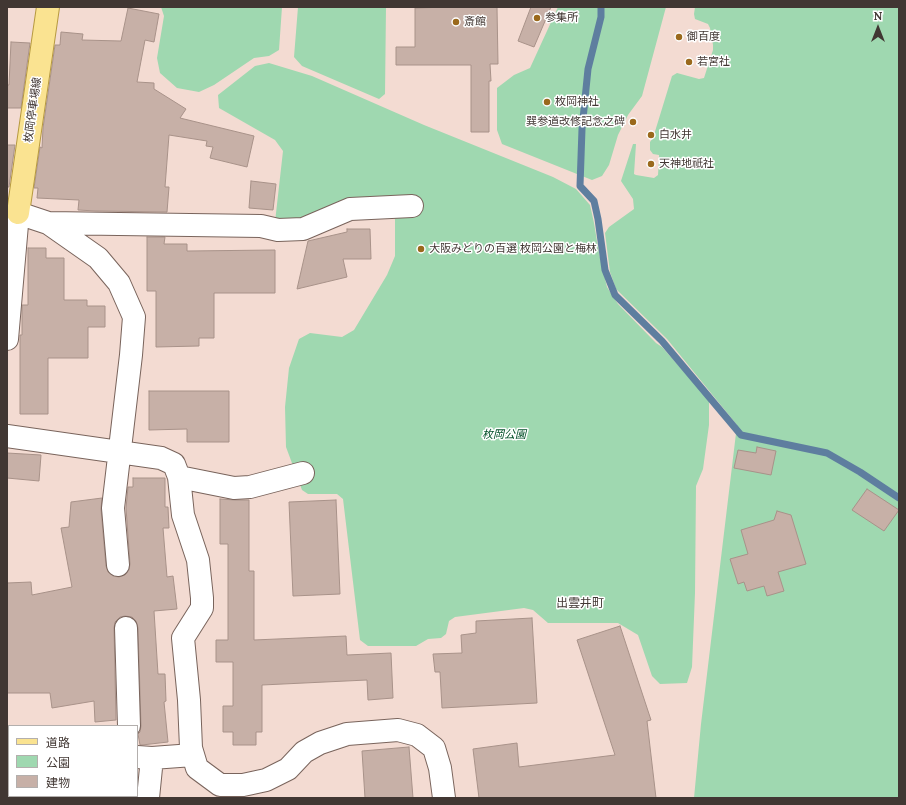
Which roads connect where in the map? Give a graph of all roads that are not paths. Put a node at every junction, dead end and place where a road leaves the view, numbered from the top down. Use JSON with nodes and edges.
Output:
{"nodes":[{"id":1,"x":48,"y":7,"type":"edge"},
{"id":2,"x":15,"y":204,"type":"edge"},
{"id":3,"x":412,"y":206,"type":"dead end"},
{"id":4,"x":48,"y":223,"type":"junction"},
{"id":5,"x":8,"y":326,"type":"edge"},
{"id":6,"x":7,"y":436,"type":"edge"},
{"id":7,"x":120,"y":452,"type":"junction"},
{"id":8,"x":303,"y":473,"type":"dead end"},
{"id":9,"x":179,"y":477,"type":"junction"},
{"id":10,"x":118,"y":565,"type":"dead end"},
{"id":11,"x":126,"y":628,"type":"dead end"},
{"id":12,"x":129,"y":725,"type":"edge"},
{"id":13,"x":193,"y":755,"type":"junction"},
{"id":14,"x":144,"y":757,"type":"edge"},
{"id":15,"x":148,"y":798,"type":"edge"},
{"id":16,"x":444,"y":798,"type":"edge"}],
"edges":[{"from":1,"to":2,"type":"main road","name":"枚岡停車場線"},
{"from":2,"to":4,"type":"street"},
{"from":2,"to":5,"type":"street"},
{"from":3,"to":4,"type":"street"},
{"from":4,"to":7,"type":"street"},
{"from":6,"to":7,"type":"street"},
{"from":7,"to":9,"type":"street"},
{"from":7,"to":10,"type":"street"},
{"from":8,"to":9,"type":"street"},
{"from":9,"to":13,"type":"street"},
{"from":11,"to":12,"type":"street"},
{"from":13,"to":14,"type":"street"},
{"from":13,"to":16,"type":"street"},
{"from":14,"to":15,"type":"street"}]}
